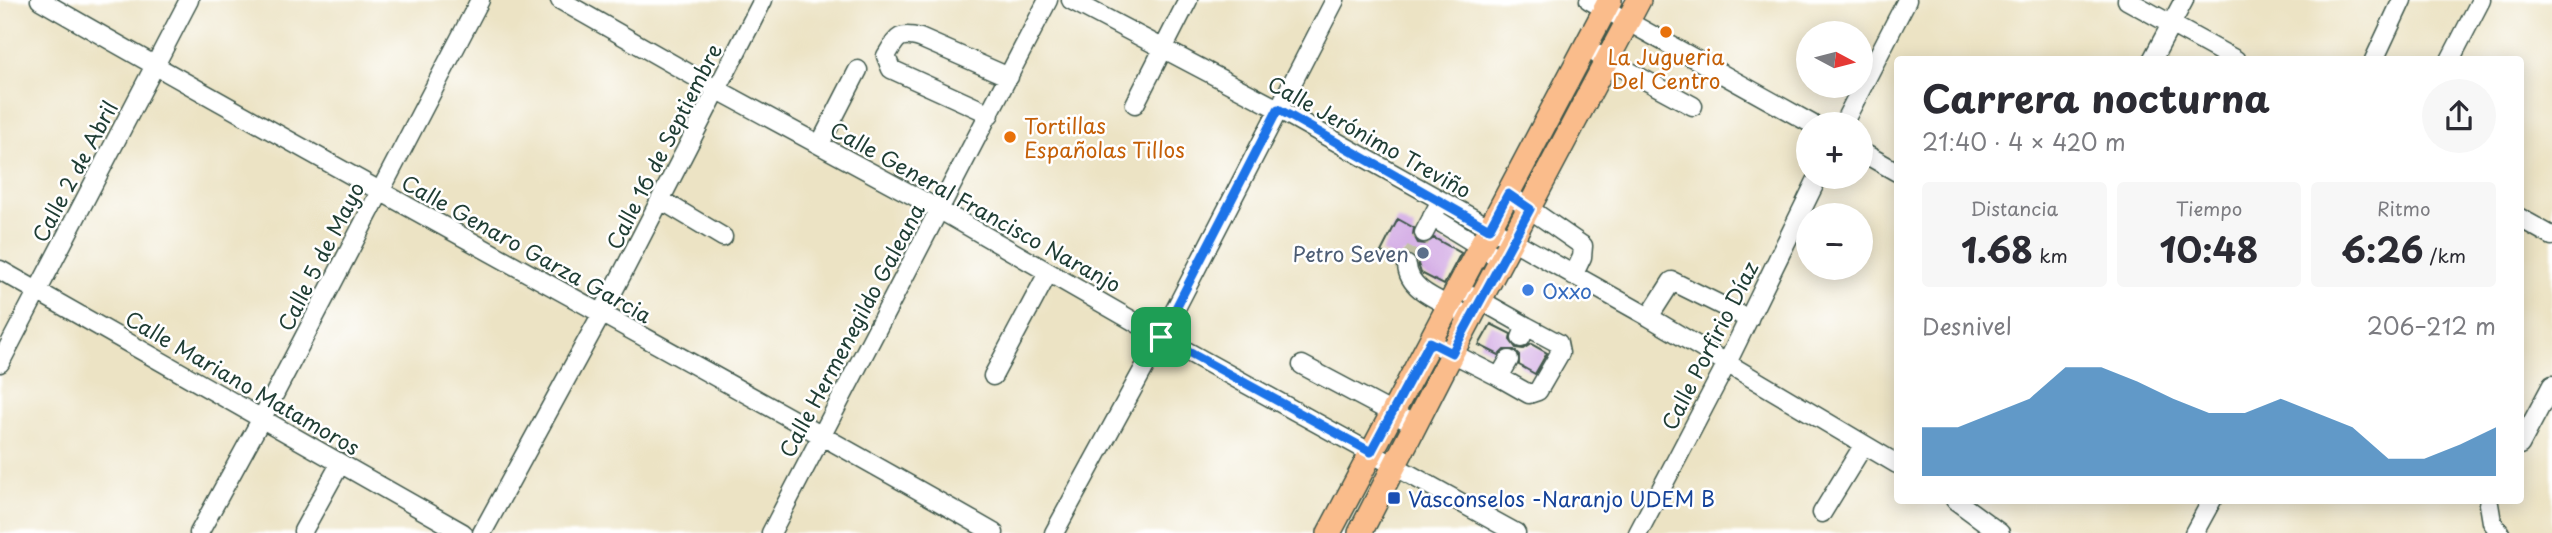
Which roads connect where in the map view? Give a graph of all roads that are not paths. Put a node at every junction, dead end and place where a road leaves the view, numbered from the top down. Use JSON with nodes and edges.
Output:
{"nodes":[{"id":1,"x":40,"y":0,"type":"edge"},
{"id":2,"x":189,"y":0,"type":"edge"},
{"id":3,"x":480,"y":0,"type":"edge"},
{"id":4,"x":561,"y":0,"type":"edge"},
{"id":5,"x":763,"y":0,"type":"edge"},
{"id":6,"x":1048,"y":0,"type":"edge"},
{"id":7,"x":1071,"y":0,"type":"edge"},
{"id":8,"x":1188,"y":0,"type":"edge"},
{"id":9,"x":1335,"y":0,"type":"edge"},
{"id":10,"x":1639,"y":0,"type":"edge"},
{"id":11,"x":1907,"y":0,"type":"edge"},
{"id":12,"x":2127,"y":0,"type":"edge"},
{"id":13,"x":2184,"y":0,"type":"edge"},
{"id":14,"x":2402,"y":0,"type":"edge"},
{"id":15,"x":2481,"y":0,"type":"edge"},
{"id":16,"x":1601,"y":3,"type":"edge"},
{"id":17,"x":1628,"y":22,"type":"junction"},
{"id":18,"x":2171,"y":24,"type":"junction"},
{"id":19,"x":1584,"y":47,"type":"junction"},
{"id":20,"x":1162,"y":48,"type":"junction"},
{"id":21,"x":2154,"y":56,"type":"edge"},
{"id":22,"x":2229,"y":56,"type":"edge"},
{"id":23,"x":2376,"y":56,"type":"edge"},
{"id":24,"x":2452,"y":56,"type":"edge"},
{"id":25,"x":1608,"y":60,"type":"junction"},
{"id":26,"x":155,"y":66,"type":"junction"},
{"id":27,"x":858,"y":70,"type":"dead end"},
{"id":28,"x":1009,"y":77,"type":"junction"},
{"id":29,"x":718,"y":90,"type":"junction"},
{"id":30,"x":1135,"y":104,"type":"dead end"},
{"id":31,"x":1693,"y":106,"type":"dead end"},
{"id":32,"x":1278,"y":109,"type":"junction"},
{"id":33,"x":1849,"y":112,"type":"edge"},
{"id":34,"x":990,"y":114,"type":"junction"},
{"id":35,"x":1796,"y":115,"type":"edge"},
{"id":36,"x":820,"y":144,"type":"junction"},
{"id":37,"x":1873,"y":158,"type":"edge"},
{"id":38,"x":1894,"y":170,"type":"edge"},
{"id":39,"x":1812,"y":189,"type":"edge"},
{"id":40,"x":378,"y":192,"type":"junction"},
{"id":41,"x":1508,"y":194,"type":"junction"},
{"id":42,"x":661,"y":200,"type":"junction"},
{"id":43,"x":1530,"y":209,"type":"junction"},
{"id":44,"x":940,"y":210,"type":"junction"},
{"id":45,"x":2524,"y":220,"type":"edge"},
{"id":46,"x":2552,"y":236,"type":"edge"},
{"id":47,"x":723,"y":237,"type":"dead end"},
{"id":48,"x":1485,"y":238,"type":"junction"},
{"id":49,"x":1507,"y":251,"type":"junction"},
{"id":50,"x":1407,"y":265,"type":"dead end"},
{"id":51,"x":0,"y":270,"type":"edge"},
{"id":52,"x":1048,"y":273,"type":"junction"},
{"id":53,"x":1573,"y":276,"type":"junction"},
{"id":54,"x":36,"y":291,"type":"junction"},
{"id":55,"x":1454,"y":296,"type":"junction"},
{"id":56,"x":1475,"y":309,"type":"junction"},
{"id":57,"x":601,"y":315,"type":"junction"},
{"id":58,"x":1648,"y":317,"type":"junction"},
{"id":59,"x":1749,"y":318,"type":"junction"},
{"id":60,"x":1161,"y":337,"type":"junction"},
{"id":61,"x":1430,"y":342,"type":"junction"},
{"id":62,"x":1452,"y":353,"type":"junction"},
{"id":63,"x":1509,"y":360,"type":"dead end"},
{"id":64,"x":0,"y":363,"type":"edge"},
{"id":65,"x":1727,"y":363,"type":"junction"},
{"id":66,"x":1302,"y":365,"type":"dead end"},
{"id":67,"x":993,"y":376,"type":"dead end"},
{"id":68,"x":1499,"y":377,"type":"junction"},
{"id":69,"x":2552,"y":385,"type":"edge"},
{"id":70,"x":1393,"y":413,"type":"junction"},
{"id":71,"x":262,"y":418,"type":"junction"},
{"id":72,"x":1415,"y":425,"type":"junction"},
{"id":73,"x":822,"y":434,"type":"junction"},
{"id":74,"x":2524,"y":438,"type":"edge"},
{"id":75,"x":1863,"y":446,"type":"junction"},
{"id":76,"x":1371,"y":452,"type":"junction"},
{"id":77,"x":1894,"y":462,"type":"edge"},
{"id":78,"x":340,"y":464,"type":"junction"},
{"id":79,"x":1394,"y":467,"type":"junction"},
{"id":80,"x":1960,"y":504,"type":"edge"},
{"id":81,"x":2210,"y":504,"type":"edge"},
{"id":82,"x":2488,"y":504,"type":"edge"},
{"id":83,"x":1822,"y":513,"type":"dead end"},
{"id":84,"x":303,"y":531,"type":"dead end"},
{"id":85,"x":199,"y":533,"type":"edge"},
{"id":86,"x":463,"y":533,"type":"edge"},
{"id":87,"x":482,"y":533,"type":"edge"},
{"id":88,"x":771,"y":533,"type":"edge"},
{"id":89,"x":994,"y":533,"type":"edge"},
{"id":90,"x":1054,"y":533,"type":"edge"},
{"id":91,"x":1329,"y":533,"type":"edge"},
{"id":92,"x":1360,"y":533,"type":"edge"},
{"id":93,"x":1516,"y":533,"type":"edge"},
{"id":94,"x":1639,"y":533,"type":"edge"},
{"id":95,"x":2000,"y":533,"type":"edge"},
{"id":96,"x":2194,"y":533,"type":"edge"},
{"id":97,"x":2500,"y":533,"type":"edge"}],
"edges":[{"from":1,"to":26,"type":"street","name":"Calle Genaro Garza Garcia"},
{"from":2,"to":26,"type":"street","name":"Calle 2 de Abril"},
{"from":3,"to":40,"type":"street","name":"Calle 5 de Mayo"},
{"from":4,"to":29,"type":"street","name":"Calle General Francisco Naranjo"},
{"from":5,"to":29,"type":"street","name":"Calle 16 de Septiembre"},
{"from":6,"to":28,"type":"street","name":"Calle Hermenegildo Galeana"},
{"from":7,"to":20,"type":"street","name":"Calle Jerónimo Treviño"},
{"from":8,"to":20,"type":"street"},
{"from":9,"to":32,"type":"street"},
{"from":10,"to":17,"type":"main road"},
{"from":11,"to":33,"type":"street"},
{"from":12,"to":18,"type":"street"},
{"from":13,"to":18,"type":"street"},
{"from":14,"to":23,"type":"street"},
{"from":15,"to":24,"type":"street"},
{"from":16,"to":17,"type":"street"},
{"from":16,"to":19,"type":"main road"},
{"from":17,"to":25,"type":"main road"},
{"from":17,"to":35,"type":"street"},
{"from":18,"to":21,"type":"street"},
{"from":18,"to":22,"type":"street"},
{"from":19,"to":25,"type":"street"},
{"from":19,"to":41,"type":"main road"},
{"from":20,"to":30,"type":"street"},
{"from":20,"to":32,"type":"street","name":"Calle Jerónimo Treviño"},
{"from":25,"to":31,"type":"street"},
{"from":25,"to":43,"type":"main road"},
{"from":26,"to":40,"type":"street","name":"Calle Genaro Garza Garcia"},
{"from":26,"to":54,"type":"street","name":"Calle 2 de Abril"},
{"from":27,"to":36,"type":"street"},
{"from":28,"to":34,"type":"street","name":"Calle Hermenegildo Galeana"},
{"from":28,"to":34,"type":"street"},
{"from":29,"to":36,"type":"street","name":"Calle General Francisco Naranjo"},
{"from":29,"to":42,"type":"street","name":"Calle 16 de Septiembre"},
{"from":32,"to":48,"type":"street","name":"Calle Jerónimo Treviño"},
{"from":32,"to":60,"type":"street"},
{"from":34,"to":44,"type":"street","name":"Calle Hermenegildo Galeana"},
{"from":36,"to":44,"type":"street","name":"Calle General Francisco Naranjo"},
{"from":37,"to":38,"type":"street"},
{"from":39,"to":59,"type":"street","name":"Calle Porfirio Díaz"},
{"from":40,"to":57,"type":"street","name":"Calle Genaro Garza Garcia"},
{"from":40,"to":71,"type":"street","name":"Calle 5 de Mayo"},
{"from":41,"to":43,"type":"street"},
{"from":41,"to":48,"type":"main road"},
{"from":42,"to":47,"type":"street"},
{"from":42,"to":57,"type":"street","name":"Calle 16 de Septiembre"},
{"from":43,"to":49,"type":"main road"},
{"from":43,"to":53,"type":"street"},
{"from":44,"to":52,"type":"street","name":"Calle General Francisco Naranjo"},
{"from":44,"to":73,"type":"street","name":"Calle Hermenegildo Galeana"},
{"from":45,"to":46,"type":"street"},
{"from":48,"to":49,"type":"street","name":"Calle Jerónimo Treviño"},
{"from":48,"to":55,"type":"main road"},
{"from":49,"to":53,"type":"street","name":"Calle Jerónimo Treviño"},
{"from":49,"to":56,"type":"main road"},
{"from":50,"to":55,"type":"street"},
{"from":51,"to":54,"type":"street","name":"Calle Mariano Matamoros"},
{"from":52,"to":60,"type":"street","name":"Calle General Francisco Naranjo"},
{"from":52,"to":67,"type":"street"},
{"from":53,"to":58,"type":"street","name":"Calle Jerónimo Treviño"},
{"from":54,"to":64,"type":"street","name":"Calle 2 de Abril"},
{"from":54,"to":71,"type":"street","name":"Calle Mariano Matamoros"},
{"from":55,"to":56,"type":"street"},
{"from":55,"to":61,"type":"main road"},
{"from":56,"to":62,"type":"main road"},
{"from":56,"to":68,"type":"street"},
{"from":57,"to":73,"type":"street","name":"Calle Genaro Garza Garcia"},
{"from":57,"to":87,"type":"street","name":"Calle 16 de Septiembre"},
{"from":58,"to":59,"type":"street"},
{"from":58,"to":65,"type":"street","name":"Calle Jerónimo Treviño"},
{"from":59,"to":65,"type":"street","name":"Calle Porfirio Díaz"},
{"from":60,"to":76,"type":"street","name":"Calle General Francisco Naranjo"},
{"from":60,"to":90,"type":"street"},
{"from":61,"to":62,"type":"street"},
{"from":61,"to":70,"type":"main road"},
{"from":62,"to":68,"type":"street"},
{"from":62,"to":72,"type":"main road"},
{"from":63,"to":68,"type":"street"},
{"from":65,"to":75,"type":"street","name":"Calle Jerónimo Treviño"},
{"from":65,"to":94,"type":"street","name":"Calle Porfirio Díaz"},
{"from":66,"to":70,"type":"street"},
{"from":69,"to":74,"type":"street"},
{"from":70,"to":72,"type":"street"},
{"from":70,"to":76,"type":"main road"},
{"from":71,"to":78,"type":"street","name":"Calle Mariano Matamoros"},
{"from":71,"to":85,"type":"street","name":"Calle 5 de Mayo"},
{"from":72,"to":79,"type":"main road"},
{"from":73,"to":88,"type":"street","name":"Calle Hermenegildo Galeana"},
{"from":73,"to":89,"type":"street","name":"Calle Genaro Garza Garcia"},
{"from":75,"to":77,"type":"street","name":"Calle Jerónimo Treviño"},
{"from":75,"to":83,"type":"street"},
{"from":76,"to":79,"type":"street","name":"Calle General Francisco Naranjo"},
{"from":76,"to":91,"type":"main road"},
{"from":78,"to":84,"type":"street"},
{"from":78,"to":86,"type":"street","name":"Calle Mariano Matamoros"},
{"from":79,"to":92,"type":"main road"},
{"from":79,"to":93,"type":"street","name":"Calle General Francisco Naranjo"},
{"from":80,"to":95,"type":"street"},
{"from":81,"to":96,"type":"street"},
{"from":82,"to":97,"type":"street"}]}
